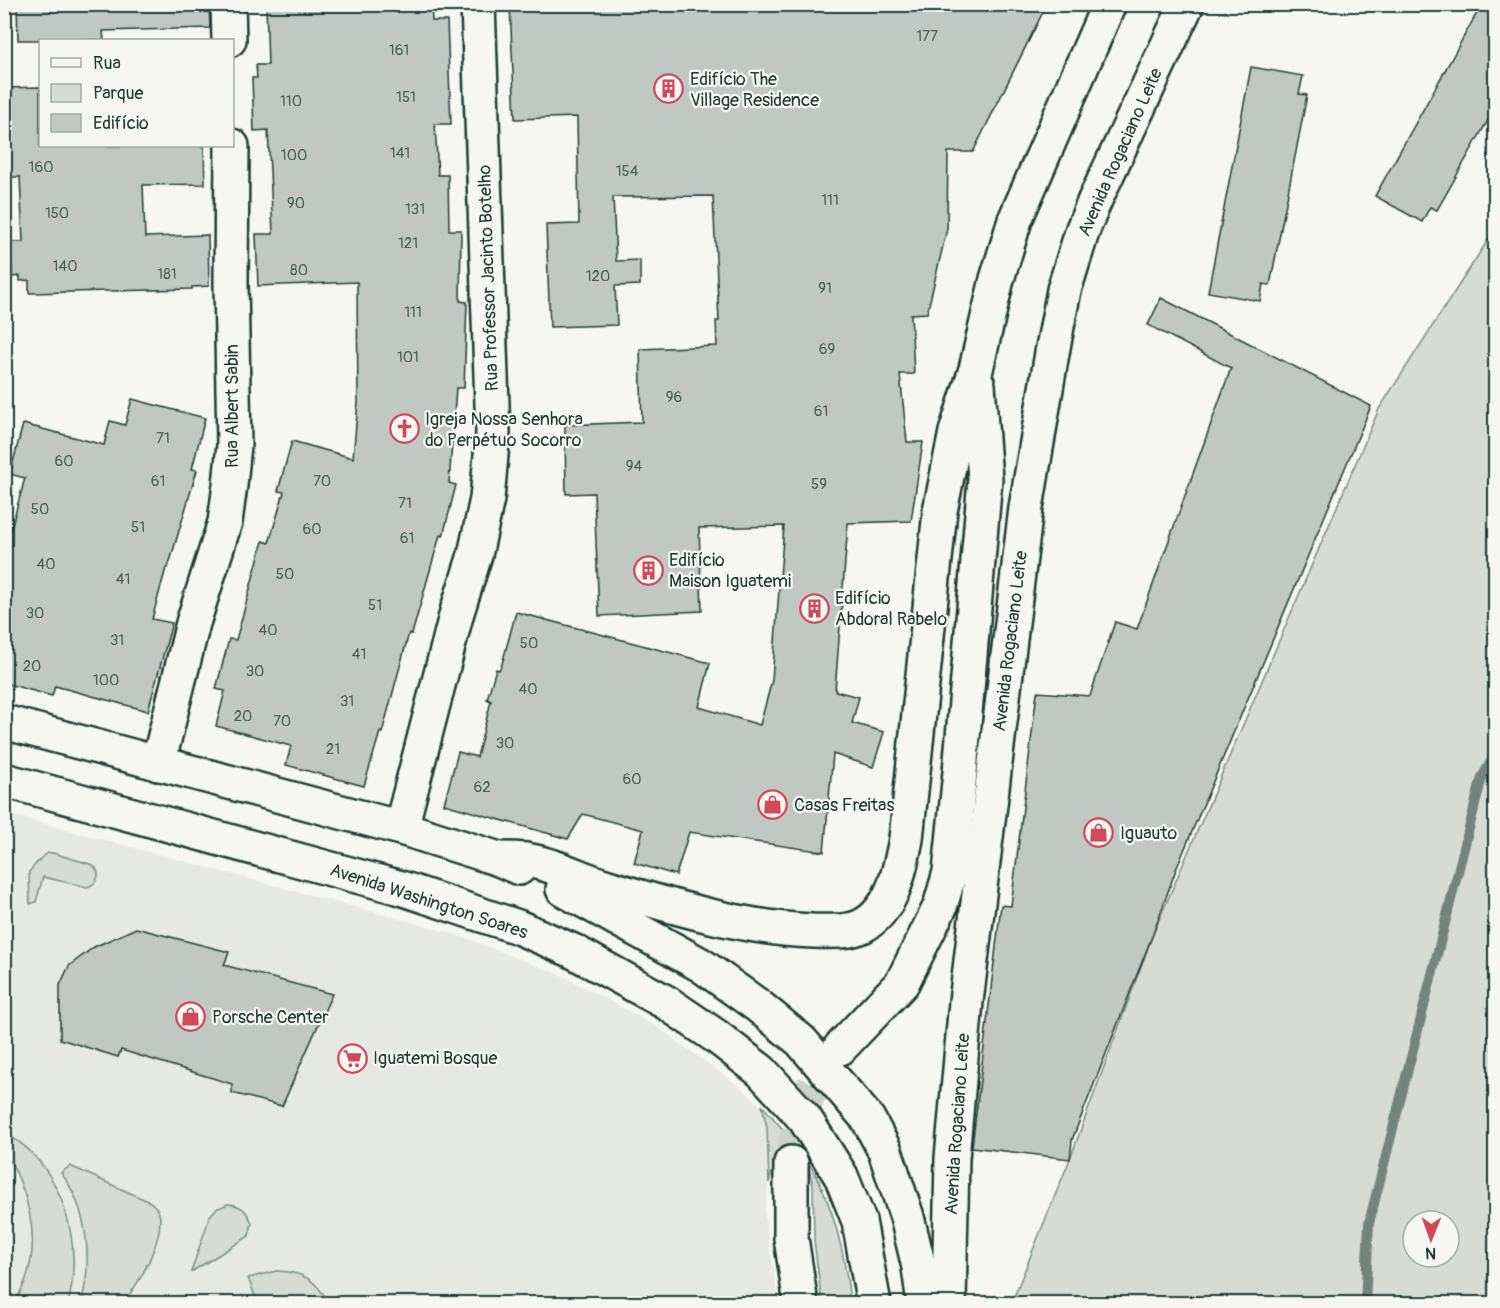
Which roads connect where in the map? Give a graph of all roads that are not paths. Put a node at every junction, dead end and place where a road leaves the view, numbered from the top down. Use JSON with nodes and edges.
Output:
{"nodes":[{"id":1,"x":228,"y":4,"type":"edge"},
{"id":2,"x":478,"y":4,"type":"edge"},
{"id":3,"x":1109,"y":4,"type":"edge"},
{"id":4,"x":1187,"y":4,"type":"edge"},
{"id":5,"x":229,"y":39,"type":"edge"},
{"id":6,"x":232,"y":147,"type":"edge"},
{"id":7,"x":976,"y":369,"type":"junction"},
{"id":8,"x":4,"y":722,"type":"edge"},
{"id":9,"x":158,"y":764,"type":"junction"},
{"id":10,"x":4,"y":780,"type":"edge"},
{"id":11,"x":401,"y":828,"type":"junction"},
{"id":12,"x":499,"y":859,"type":"junction"},
{"id":13,"x":840,"y":1048,"type":"tunnel mouth"},
{"id":14,"x":791,"y":1163,"type":"tunnel mouth"},
{"id":15,"x":801,"y":1304,"type":"edge"},
{"id":16,"x":874,"y":1304,"type":"edge"},
{"id":17,"x":924,"y":1304,"type":"edge"},
{"id":18,"x":949,"y":1304,"type":"edge"}],
"edges":[{"from":1,"to":5,"type":"main road"},
{"from":2,"to":11,"type":"main road","name":"Rua Professor Jacinto Botelho"},
{"from":3,"to":7,"type":"main road"},
{"from":4,"to":18,"type":"main road","name":"Avenida Rogaciano Leite"},
{"from":6,"to":9,"type":"main road","name":"Rua Albert Sabin"},
{"from":7,"to":12,"type":"main road"},
{"from":7,"to":13,"type":"main road"},
{"from":8,"to":9,"type":"main road"},
{"from":9,"to":11,"type":"main road"},
{"from":10,"to":16,"type":"main road","name":"Avenida Washington Soares"},
{"from":11,"to":12,"type":"main road"},
{"from":12,"to":17,"type":"main road"},
{"from":14,"to":15,"type":"main road"}]}
